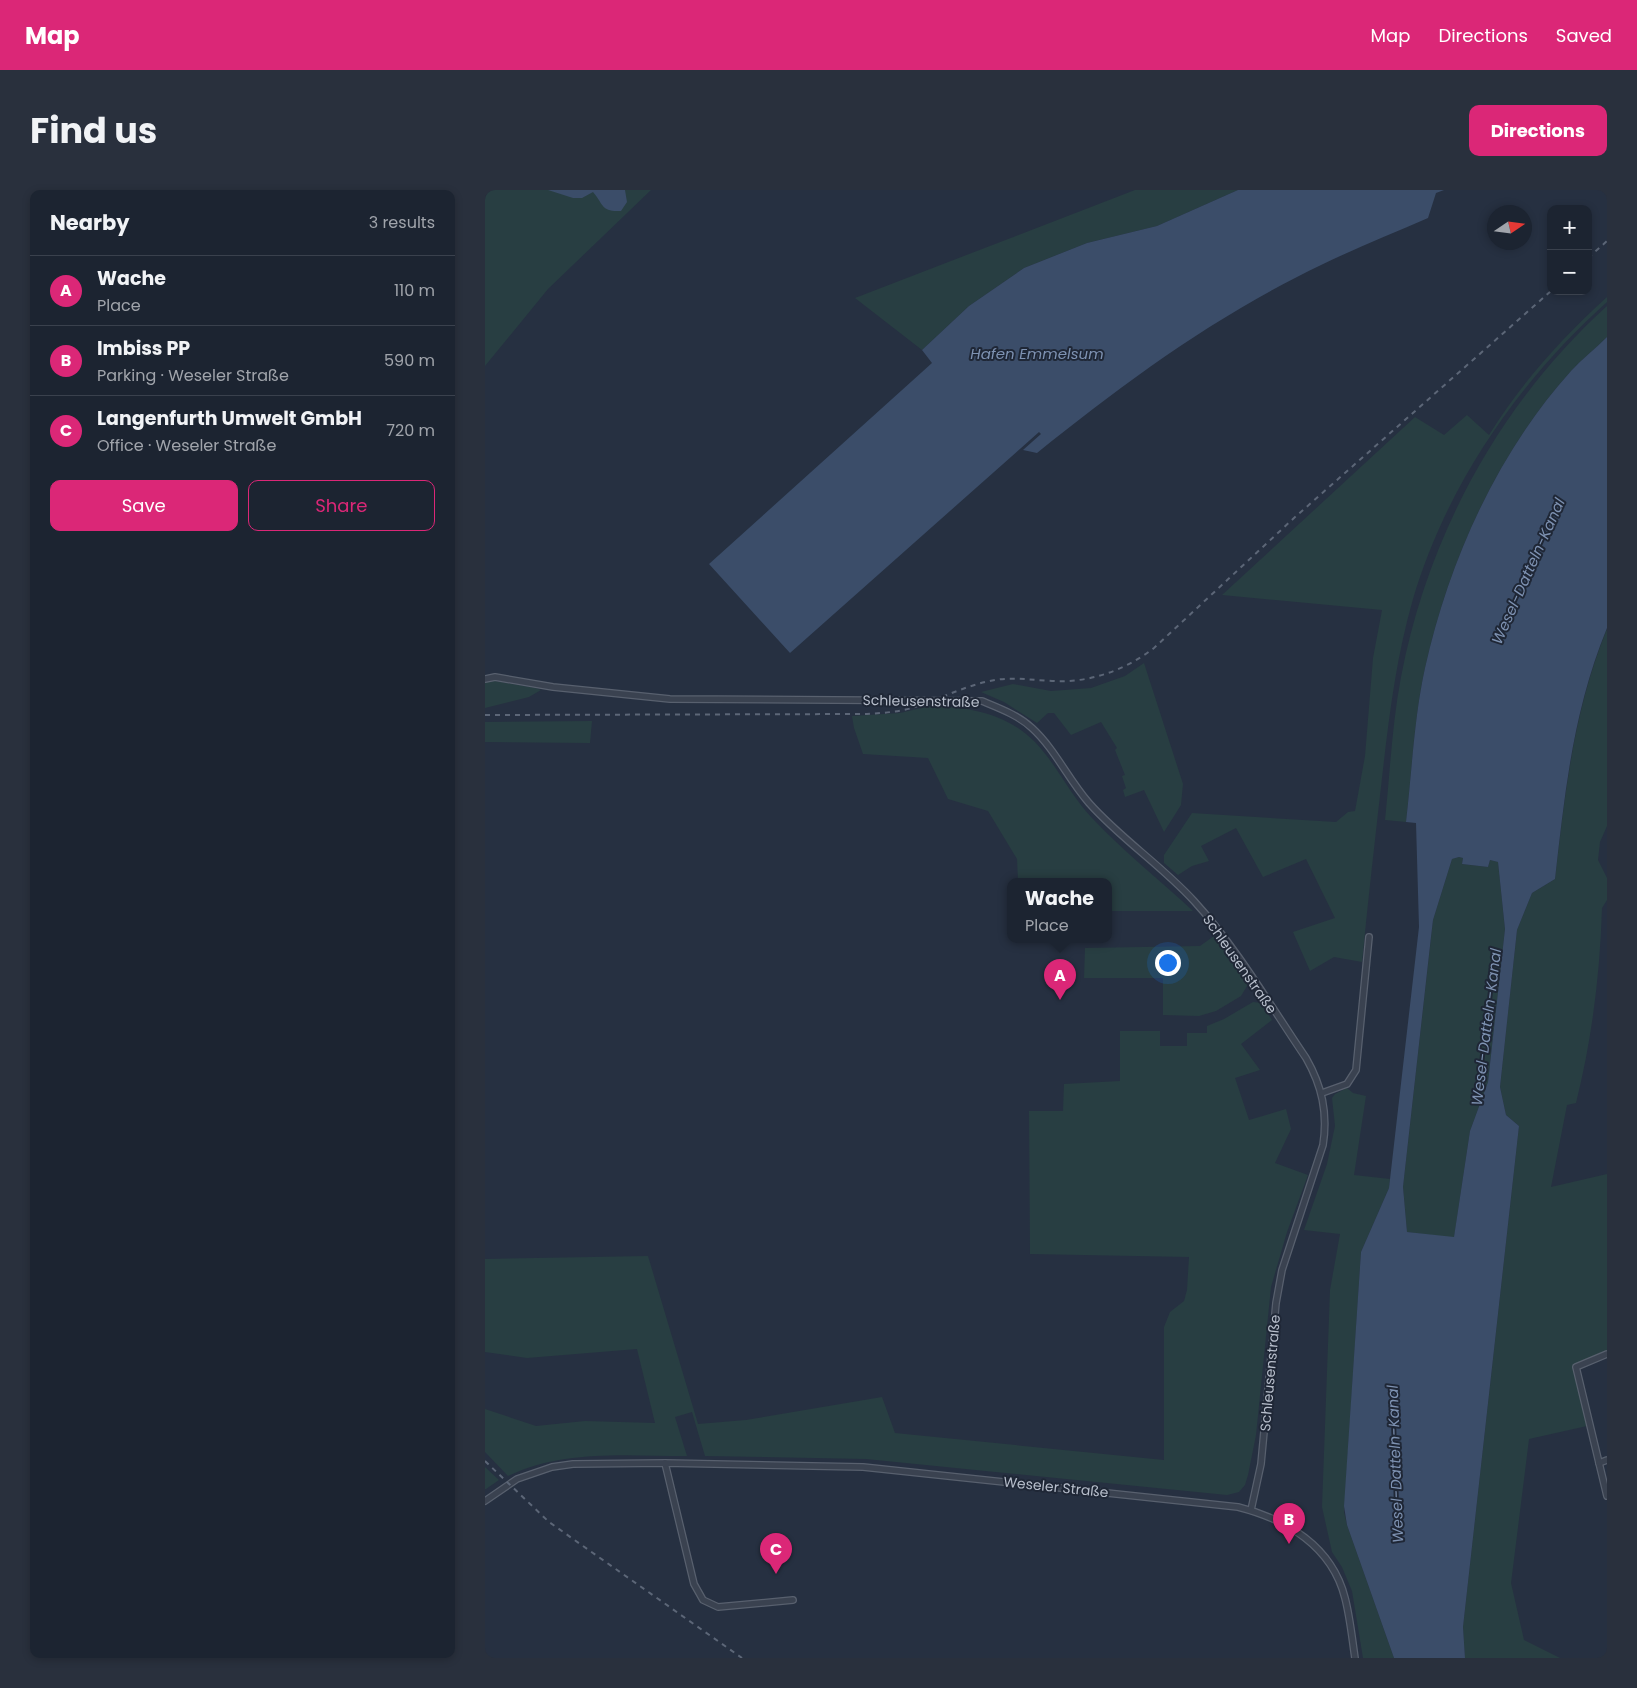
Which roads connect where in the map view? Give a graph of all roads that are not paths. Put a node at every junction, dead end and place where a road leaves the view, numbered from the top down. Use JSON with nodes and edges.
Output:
{"nodes":[{"id":1,"x":485,"y":679,"type":"edge"},
{"id":2,"x":1369,"y":937,"type":"dead end"},
{"id":3,"x":1322,"y":1093,"type":"junction"},
{"id":4,"x":1607,"y":1354,"type":"edge"},
{"id":5,"x":1607,"y":1460,"type":"edge"},
{"id":6,"x":665,"y":1463,"type":"junction"},
{"id":7,"x":1599,"y":1463,"type":"junction"},
{"id":8,"x":1607,"y":1496,"type":"edge"},
{"id":9,"x":486,"y":1497,"type":"edge"},
{"id":10,"x":1251,"y":1510,"type":"junction"},
{"id":11,"x":793,"y":1600,"type":"dead end"},
{"id":12,"x":1355,"y":1658,"type":"edge"}],
"edges":[{"from":1,"to":3,"type":"street","name":"Schleusenstraße"},
{"from":2,"to":3,"type":"street"},
{"from":3,"to":10,"type":"street","name":"Schleusenstraße"},
{"from":4,"to":7,"type":"street"},
{"from":5,"to":7,"type":"street"},
{"from":6,"to":9,"type":"street","name":"Weseler Straße"},
{"from":6,"to":10,"type":"street","name":"Weseler Straße"},
{"from":6,"to":11,"type":"street"},
{"from":7,"to":8,"type":"street"},
{"from":10,"to":12,"type":"street","name":"Weseler Straße"}]}
